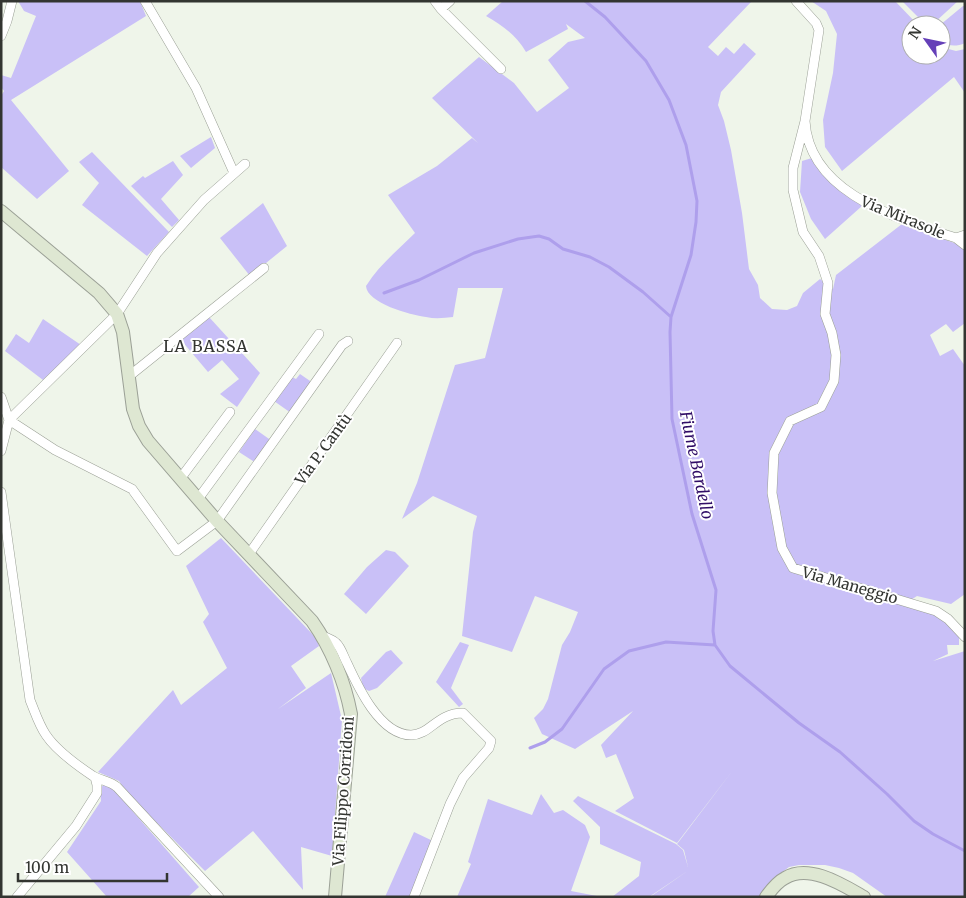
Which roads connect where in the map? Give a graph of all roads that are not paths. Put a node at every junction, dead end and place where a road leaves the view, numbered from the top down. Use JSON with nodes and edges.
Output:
{"nodes":[{"id":1,"x":12,"y":1,"type":"edge"},
{"id":2,"x":145,"y":1,"type":"edge"},
{"id":3,"x":450,"y":1,"type":"edge"},
{"id":4,"x":796,"y":1,"type":"edge"},
{"id":5,"x":438,"y":5,"type":"edge"},
{"id":6,"x":1,"y":36,"type":"edge"},
{"id":7,"x":501,"y":69,"type":"dead end"},
{"id":8,"x":805,"y":121,"type":"junction"},
{"id":9,"x":245,"y":164,"type":"dead end"},
{"id":10,"x":234,"y":173,"type":"junction"},
{"id":11,"x":1,"y":210,"type":"edge"},
{"id":12,"x":961,"y":237,"type":"edge"},
{"id":13,"x":965,"y":245,"type":"edge"},
{"id":14,"x":264,"y":268,"type":"dead end"},
{"id":15,"x":117,"y":314,"type":"junction"},
{"id":16,"x":319,"y":334,"type":"dead end"},
{"id":17,"x":348,"y":341,"type":"dead end"},
{"id":18,"x":397,"y":343,"type":"dead end"},
{"id":19,"x":128,"y":377,"type":"junction"},
{"id":20,"x":1,"y":398,"type":"edge"},
{"id":21,"x":230,"y":412,"type":"dead end"},
{"id":22,"x":9,"y":420,"type":"junction"},
{"id":23,"x":1,"y":451,"type":"edge"},
{"id":24,"x":180,"y":480,"type":"junction"},
{"id":25,"x":1,"y":492,"type":"edge"},
{"id":26,"x":198,"y":499,"type":"junction"},
{"id":27,"x":217,"y":521,"type":"junction"},
{"id":28,"x":249,"y":554,"type":"junction"},
{"id":29,"x":323,"y":636,"type":"junction"},
{"id":30,"x":965,"y":637,"type":"edge"},
{"id":31,"x":95,"y":777,"type":"junction"},
{"id":32,"x":17,"y":897,"type":"edge"},
{"id":33,"x":219,"y":897,"type":"edge"},
{"id":34,"x":335,"y":897,"type":"edge"},
{"id":35,"x":414,"y":897,"type":"edge"},
{"id":36,"x":766,"y":897,"type":"edge"},
{"id":37,"x":864,"y":897,"type":"edge"}],
"edges":[{"from":1,"to":6,"type":"street"},
{"from":2,"to":10,"type":"street"},
{"from":3,"to":5,"type":"street"},
{"from":4,"to":8,"type":"street","name":"Via Mirasole"},
{"from":5,"to":7,"type":"street"},
{"from":8,"to":12,"type":"street","name":"Via Mirasole"},
{"from":8,"to":30,"type":"street","name":"Via Maneggio"},
{"from":9,"to":10,"type":"street"},
{"from":10,"to":15,"type":"street"},
{"from":11,"to":15,"type":"street","name":"Via Filippo Corridoni"},
{"from":12,"to":13,"type":"street","name":"Via Mirasole"},
{"from":14,"to":19,"type":"street"},
{"from":15,"to":19,"type":"street","name":"Via Filippo Corridoni"},
{"from":15,"to":22,"type":"street"},
{"from":16,"to":26,"type":"street"},
{"from":17,"to":27,"type":"street"},
{"from":18,"to":28,"type":"street","name":"Via P. Cantù"},
{"from":19,"to":24,"type":"street","name":"Via Filippo Corridoni"},
{"from":20,"to":22,"type":"street"},
{"from":21,"to":24,"type":"street"},
{"from":22,"to":23,"type":"street"},
{"from":22,"to":27,"type":"street"},
{"from":24,"to":26,"type":"street","name":"Via Filippo Corridoni"},
{"from":25,"to":31,"type":"street"},
{"from":26,"to":27,"type":"street","name":"Via Filippo Corridoni"},
{"from":27,"to":28,"type":"street","name":"Via Filippo Corridoni"},
{"from":28,"to":29,"type":"street","name":"Via Filippo Corridoni"},
{"from":29,"to":34,"type":"street","name":"Via Filippo Corridoni"},
{"from":29,"to":35,"type":"street"},
{"from":31,"to":32,"type":"street"},
{"from":31,"to":33,"type":"street"},
{"from":36,"to":37,"type":"street"}]}
